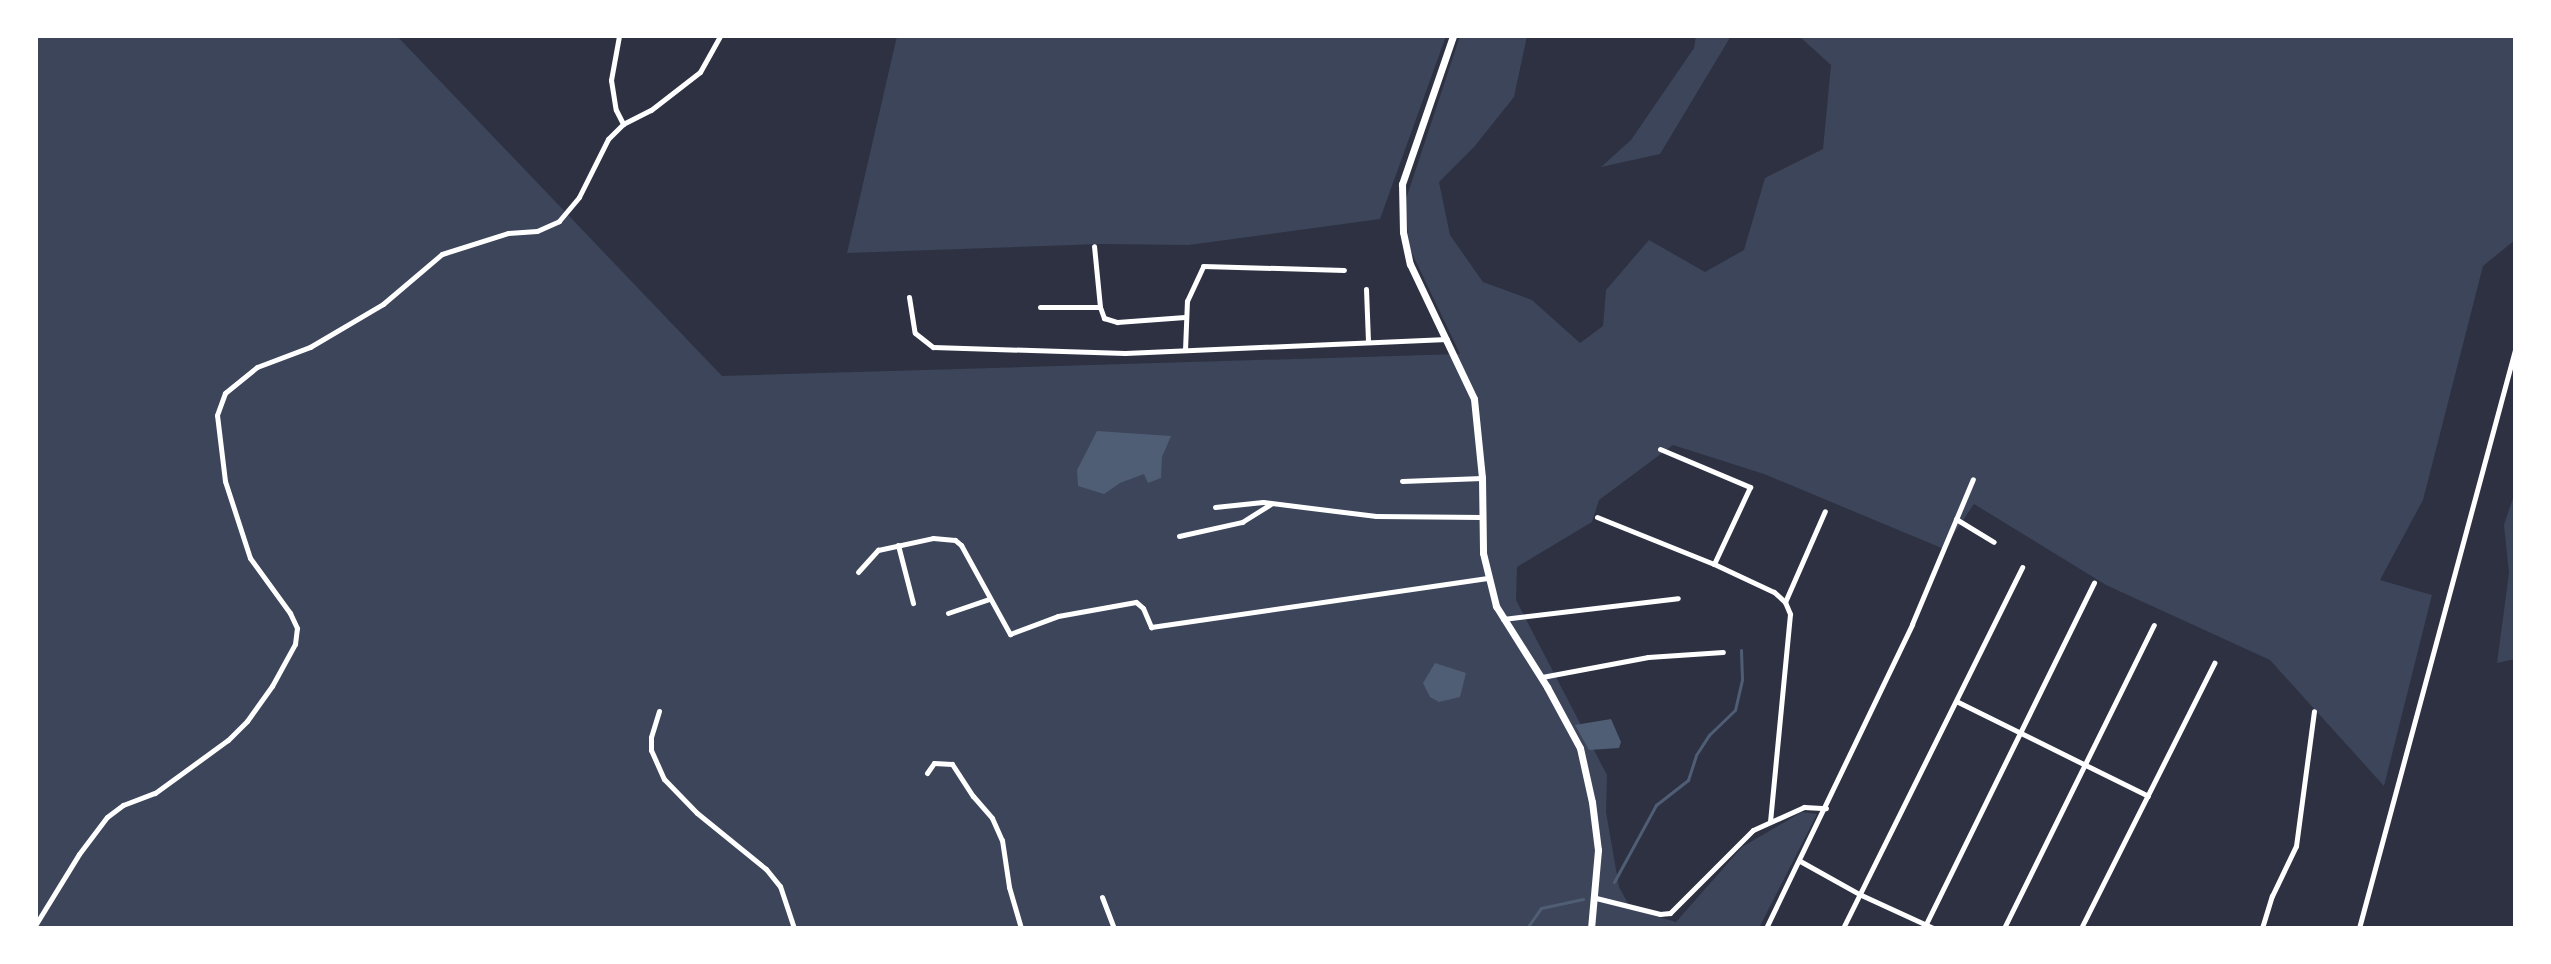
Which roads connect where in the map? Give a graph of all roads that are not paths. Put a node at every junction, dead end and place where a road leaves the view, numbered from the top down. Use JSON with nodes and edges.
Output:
{"nodes":[{"id":1,"x":619,"y":36,"type":"edge"},
{"id":2,"x":720,"y":36,"type":"edge"},
{"id":3,"x":1453,"y":36,"type":"edge"},
{"id":4,"x":623,"y":124,"type":"junction"},
{"id":5,"x":1094,"y":246,"type":"dead end"},
{"id":6,"x":1344,"y":270,"type":"dead end"},
{"id":7,"x":1366,"y":289,"type":"dead end"},
{"id":8,"x":909,"y":297,"type":"dead end"},
{"id":9,"x":1040,"y":307,"type":"dead end"},
{"id":10,"x":1100,"y":307,"type":"junction"},
{"id":11,"x":1185,"y":317,"type":"junction"},
{"id":12,"x":1448,"y":339,"type":"junction"},
{"id":13,"x":1368,"y":341,"type":"junction"},
{"id":14,"x":1185,"y":350,"type":"junction"},
{"id":15,"x":2515,"y":350,"type":"edge"},
{"id":16,"x":1660,"y":449,"type":"dead end"},
{"id":17,"x":1482,"y":478,"type":"junction"},
{"id":18,"x":1973,"y":479,"type":"dead end"},
{"id":19,"x":1402,"y":481,"type":"dead end"},
{"id":20,"x":1272,"y":503,"type":"junction"},
{"id":21,"x":1215,"y":507,"type":"dead end"},
{"id":22,"x":1825,"y":511,"type":"dead end"},
{"id":23,"x":1481,"y":517,"type":"junction"},
{"id":24,"x":1597,"y":517,"type":"dead end"},
{"id":25,"x":1956,"y":519,"type":"junction"},
{"id":26,"x":1179,"y":536,"type":"dead end"},
{"id":27,"x":1994,"y":542,"type":"dead end"},
{"id":28,"x":898,"y":545,"type":"junction"},
{"id":29,"x":1714,"y":564,"type":"junction"},
{"id":30,"x":2022,"y":567,"type":"dead end"},
{"id":31,"x":858,"y":572,"type":"dead end"},
{"id":32,"x":1487,"y":578,"type":"junction"},
{"id":33,"x":2094,"y":583,"type":"dead end"},
{"id":34,"x":1678,"y":598,"type":"dead end"},
{"id":35,"x":989,"y":599,"type":"junction"},
{"id":36,"x":1785,"y":602,"type":"junction"},
{"id":37,"x":913,"y":603,"type":"dead end"},
{"id":38,"x":948,"y":613,"type":"dead end"},
{"id":39,"x":1502,"y":619,"type":"junction"},
{"id":40,"x":2154,"y":625,"type":"dead end"},
{"id":41,"x":1723,"y":652,"type":"dead end"},
{"id":42,"x":2214,"y":663,"type":"dead end"},
{"id":43,"x":1541,"y":678,"type":"junction"},
{"id":44,"x":1956,"y":701,"type":"junction"},
{"id":45,"x":659,"y":711,"type":"dead end"},
{"id":46,"x":2314,"y":711,"type":"dead end"},
{"id":47,"x":2019,"y":731,"type":"junction"},
{"id":48,"x":2087,"y":763,"type":"junction"},
{"id":49,"x":927,"y":773,"type":"dead end"},
{"id":50,"x":2149,"y":796,"type":"junction"},
{"id":51,"x":1826,"y":808,"type":"junction"},
{"id":52,"x":1770,"y":821,"type":"junction"},
{"id":53,"x":1800,"y":861,"type":"junction"},
{"id":54,"x":1859,"y":894,"type":"junction"},
{"id":55,"x":1102,"y":897,"type":"dead end"},
{"id":56,"x":1596,"y":898,"type":"junction"},
{"id":57,"x":36,"y":924,"type":"edge"},
{"id":58,"x":1924,"y":926,"type":"edge"},
{"id":59,"x":794,"y":928,"type":"edge"},
{"id":60,"x":1021,"y":928,"type":"edge"},
{"id":61,"x":1114,"y":928,"type":"edge"},
{"id":62,"x":1591,"y":928,"type":"edge"},
{"id":63,"x":1766,"y":928,"type":"edge"},
{"id":64,"x":1843,"y":928,"type":"edge"},
{"id":65,"x":1933,"y":928,"type":"edge"},
{"id":66,"x":2004,"y":928,"type":"edge"},
{"id":67,"x":2081,"y":928,"type":"edge"},
{"id":68,"x":2262,"y":928,"type":"edge"},
{"id":69,"x":2359,"y":928,"type":"edge"}],
"edges":[{"from":1,"to":4,"type":"street"},
{"from":2,"to":4,"type":"street"},
{"from":3,"to":12,"type":"main road"},
{"from":4,"to":57,"type":"street"},
{"from":5,"to":10,"type":"street"},
{"from":6,"to":11,"type":"street"},
{"from":7,"to":13,"type":"street"},
{"from":8,"to":14,"type":"street"},
{"from":9,"to":10,"type":"street"},
{"from":10,"to":11,"type":"street"},
{"from":11,"to":14,"type":"street"},
{"from":12,"to":13,"type":"street"},
{"from":12,"to":17,"type":"main road"},
{"from":13,"to":14,"type":"street"},
{"from":15,"to":69,"type":"street"},
{"from":16,"to":29,"type":"street"},
{"from":17,"to":19,"type":"street"},
{"from":17,"to":23,"type":"main road"},
{"from":18,"to":25,"type":"street"},
{"from":20,"to":21,"type":"street"},
{"from":20,"to":23,"type":"street"},
{"from":20,"to":26,"type":"street"},
{"from":22,"to":36,"type":"street"},
{"from":23,"to":32,"type":"main road"},
{"from":24,"to":29,"type":"street"},
{"from":25,"to":27,"type":"street"},
{"from":25,"to":51,"type":"street"},
{"from":28,"to":31,"type":"street"},
{"from":28,"to":35,"type":"street"},
{"from":28,"to":37,"type":"street"},
{"from":29,"to":36,"type":"street"},
{"from":30,"to":44,"type":"street"},
{"from":32,"to":35,"type":"street"},
{"from":32,"to":39,"type":"main road"},
{"from":33,"to":47,"type":"street"},
{"from":34,"to":39,"type":"street"},
{"from":35,"to":38,"type":"street"},
{"from":36,"to":52,"type":"street"},
{"from":39,"to":43,"type":"main road"},
{"from":40,"to":48,"type":"street"},
{"from":41,"to":43,"type":"street"},
{"from":42,"to":50,"type":"street"},
{"from":43,"to":56,"type":"main road"},
{"from":44,"to":47,"type":"street"},
{"from":44,"to":54,"type":"street"},
{"from":45,"to":59,"type":"street"},
{"from":46,"to":68,"type":"street"},
{"from":47,"to":48,"type":"street"},
{"from":47,"to":58,"type":"street"},
{"from":48,"to":50,"type":"street"},
{"from":48,"to":66,"type":"street"},
{"from":49,"to":60,"type":"street"},
{"from":50,"to":67,"type":"street"},
{"from":51,"to":52,"type":"street"},
{"from":51,"to":53,"type":"street"},
{"from":52,"to":56,"type":"street"},
{"from":53,"to":54,"type":"street"},
{"from":53,"to":63,"type":"street"},
{"from":54,"to":58,"type":"street"},
{"from":54,"to":64,"type":"street"},
{"from":55,"to":61,"type":"street"},
{"from":56,"to":62,"type":"main road"},
{"from":58,"to":65,"type":"street"}]}
